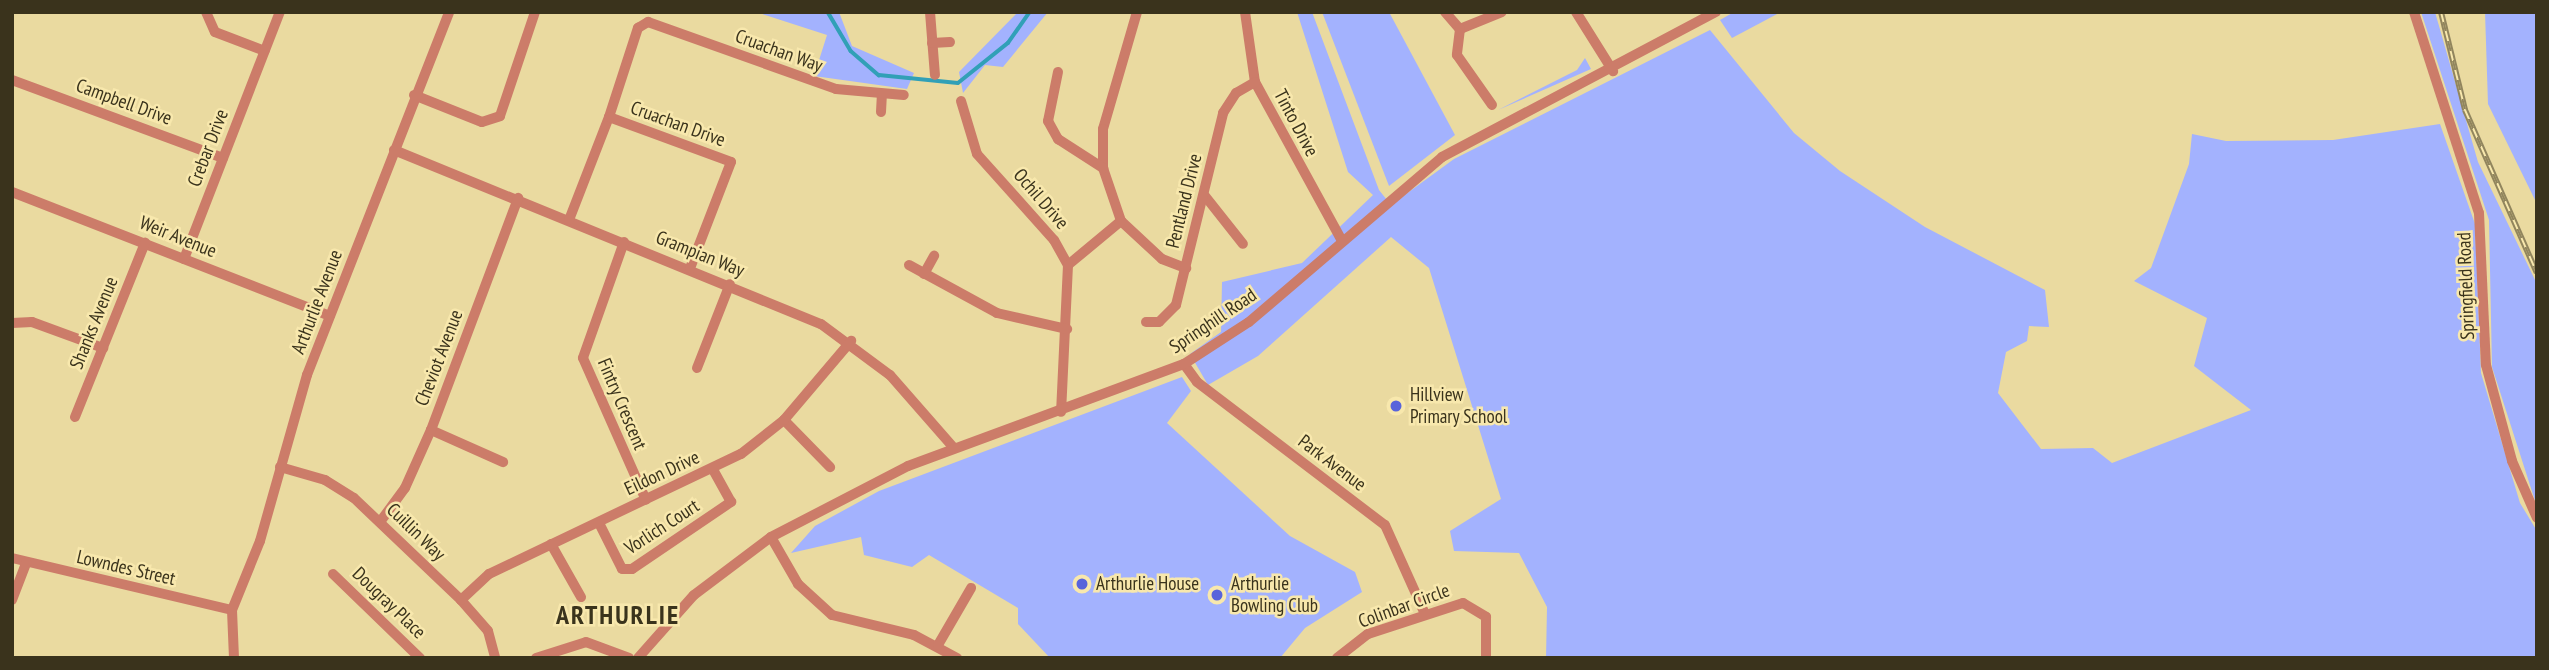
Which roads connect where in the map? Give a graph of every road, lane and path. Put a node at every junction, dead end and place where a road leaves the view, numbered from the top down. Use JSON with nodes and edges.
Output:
{"nodes":[{"id":1,"x":206,"y":12,"type":"edge"},
{"id":2,"x":280,"y":12,"type":"edge"},
{"id":3,"x":449,"y":12,"type":"edge"},
{"id":4,"x":535,"y":12,"type":"edge"},
{"id":5,"x":930,"y":12,"type":"edge"},
{"id":6,"x":1137,"y":12,"type":"edge"},
{"id":7,"x":1245,"y":12,"type":"edge"},
{"id":8,"x":1445,"y":12,"type":"edge"},
{"id":9,"x":1502,"y":12,"type":"edge"},
{"id":10,"x":1576,"y":12,"type":"edge"},
{"id":11,"x":1717,"y":12,"type":"edge"},
{"id":12,"x":2414,"y":12,"type":"edge"},
{"id":13,"x":1460,"y":29,"type":"junction"},
{"id":14,"x":950,"y":41,"type":"dead end"},
{"id":15,"x":932,"y":43,"type":"junction"},
{"id":16,"x":265,"y":51,"type":"junction"},
{"id":17,"x":1613,"y":71,"type":"junction"},
{"id":18,"x":1058,"y":72,"type":"dead end"},
{"id":19,"x":935,"y":75,"type":"dead end"},
{"id":20,"x":12,"y":80,"type":"edge"},
{"id":21,"x":1255,"y":82,"type":"junction"},
{"id":22,"x":882,"y":94,"type":"junction"},
{"id":23,"x":414,"y":95,"type":"junction"},
{"id":24,"x":904,"y":95,"type":"dead end"},
{"id":25,"x":961,"y":100,"type":"dead end"},
{"id":26,"x":1492,"y":105,"type":"dead end"},
{"id":27,"x":881,"y":112,"type":"dead end"},
{"id":28,"x":609,"y":117,"type":"junction"},
{"id":29,"x":394,"y":150,"type":"junction"},
{"id":30,"x":223,"y":158,"type":"junction"},
{"id":31,"x":1103,"y":168,"type":"junction"},
{"id":32,"x":12,"y":191,"type":"edge"},
{"id":33,"x":1205,"y":196,"type":"junction"},
{"id":34,"x":518,"y":198,"type":"junction"},
{"id":35,"x":569,"y":220,"type":"junction"},
{"id":36,"x":1121,"y":221,"type":"junction"},
{"id":37,"x":1342,"y":241,"type":"junction"},
{"id":38,"x":624,"y":242,"type":"junction"},
{"id":39,"x":145,"y":243,"type":"junction"},
{"id":40,"x":1243,"y":244,"type":"dead end"},
{"id":41,"x":934,"y":256,"type":"dead end"},
{"id":42,"x":184,"y":259,"type":"junction"},
{"id":43,"x":909,"y":265,"type":"dead end"},
{"id":44,"x":1068,"y":265,"type":"junction"},
{"id":45,"x":690,"y":268,"type":"junction"},
{"id":46,"x":1186,"y":268,"type":"junction"},
{"id":47,"x":924,"y":274,"type":"junction"},
{"id":48,"x":730,"y":284,"type":"junction"},
{"id":49,"x":330,"y":316,"type":"junction"},
{"id":50,"x":1146,"y":322,"type":"dead end"},
{"id":51,"x":12,"y":323,"type":"edge"},
{"id":52,"x":1067,"y":329,"type":"junction"},
{"id":53,"x":851,"y":341,"type":"junction"},
{"id":54,"x":103,"y":348,"type":"junction"},
{"id":55,"x":1184,"y":364,"type":"junction"},
{"id":56,"x":697,"y":368,"type":"dead end"},
{"id":57,"x":1061,"y":412,"type":"junction"},
{"id":58,"x":75,"y":416,"type":"dead end"},
{"id":59,"x":784,"y":420,"type":"junction"},
{"id":60,"x":430,"y":430,"type":"junction"},
{"id":61,"x":954,"y":448,"type":"junction"},
{"id":62,"x":503,"y":462,"type":"dead end"},
{"id":63,"x":281,"y":467,"type":"junction"},
{"id":64,"x":831,"y":467,"type":"dead end"},
{"id":65,"x":713,"y":469,"type":"junction"},
{"id":66,"x":646,"y":500,"type":"junction"},
{"id":67,"x":2537,"y":518,"type":"edge"},
{"id":68,"x":380,"y":522,"type":"junction"},
{"id":69,"x":599,"y":523,"type":"junction"},
{"id":70,"x":771,"y":537,"type":"junction"},
{"id":71,"x":551,"y":544,"type":"junction"},
{"id":72,"x":12,"y":558,"type":"edge"},
{"id":73,"x":26,"y":563,"type":"junction"},
{"id":74,"x":333,"y":574,"type":"dead end"},
{"id":75,"x":971,"y":588,"type":"dead end"},
{"id":76,"x":581,"y":597,"type":"dead end"},
{"id":77,"x":12,"y":600,"type":"edge"},
{"id":78,"x":461,"y":600,"type":"junction"},
{"id":79,"x":232,"y":610,"type":"junction"},
{"id":80,"x":1425,"y":614,"type":"junction"},
{"id":81,"x":938,"y":645,"type":"junction"},
{"id":82,"x":538,"y":657,"type":"edge"},
{"id":83,"x":234,"y":658,"type":"edge"},
{"id":84,"x":420,"y":658,"type":"edge"},
{"id":85,"x":495,"y":658,"type":"edge"},
{"id":86,"x":629,"y":658,"type":"edge"},
{"id":87,"x":638,"y":658,"type":"edge"},
{"id":88,"x":957,"y":658,"type":"edge"},
{"id":89,"x":1337,"y":658,"type":"edge"},
{"id":90,"x":1486,"y":658,"type":"edge"}],
"edges":[{"from":1,"to":16,"type":"street"},
{"from":2,"to":16,"type":"street","name":"Crebar Drive"},
{"from":3,"to":23,"type":"street","name":"Arthurlie Avenue"},
{"from":4,"to":23,"type":"street"},
{"from":5,"to":15,"type":"street"},
{"from":6,"to":31,"type":"street"},
{"from":7,"to":21,"type":"street","name":"Tinto Drive"},
{"from":8,"to":13,"type":"street"},
{"from":9,"to":13,"type":"street"},
{"from":10,"to":17,"type":"street"},
{"from":11,"to":17,"type":"street","name":"Springhill Road"},
{"from":12,"to":67,"type":"street","name":"Springfield Road"},
{"from":13,"to":26,"type":"street"},
{"from":14,"to":15,"type":"street"},
{"from":15,"to":19,"type":"street"},
{"from":16,"to":30,"type":"street","name":"Crebar Drive"},
{"from":17,"to":37,"type":"street","name":"Springhill Road"},
{"from":18,"to":31,"type":"street"},
{"from":20,"to":30,"type":"street","name":"Campbell Drive"},
{"from":21,"to":33,"type":"street","name":"Pentland Drive"},
{"from":21,"to":37,"type":"street","name":"Tinto Drive"},
{"from":22,"to":24,"type":"street","name":"Cruachan Way"},
{"from":22,"to":27,"type":"street"},
{"from":22,"to":28,"type":"street","name":"Cruachan Way"},
{"from":23,"to":29,"type":"street","name":"Arthurlie Avenue"},
{"from":25,"to":44,"type":"street","name":"Ochil Drive"},
{"from":28,"to":35,"type":"street","name":"Cruachan Drive"},
{"from":28,"to":45,"type":"street","name":"Cruachan Drive"},
{"from":29,"to":34,"type":"street","name":"Grampian Way"},
{"from":29,"to":49,"type":"street","name":"Arthurlie Avenue"},
{"from":30,"to":42,"type":"street","name":"Crebar Drive"},
{"from":31,"to":36,"type":"street"},
{"from":32,"to":39,"type":"street","name":"Weir Avenue"},
{"from":33,"to":40,"type":"street"},
{"from":33,"to":46,"type":"street","name":"Pentland Drive"},
{"from":34,"to":35,"type":"street","name":"Grampian Way"},
{"from":34,"to":60,"type":"street","name":"Cheviot Avenue"},
{"from":35,"to":38,"type":"street","name":"Grampian Way"},
{"from":36,"to":44,"type":"street"},
{"from":36,"to":46,"type":"street"},
{"from":37,"to":55,"type":"street","name":"Springhill Road"},
{"from":38,"to":45,"type":"street","name":"Grampian Way"},
{"from":38,"to":66,"type":"street","name":"Fintry Crescent"},
{"from":39,"to":42,"type":"street","name":"Weir Avenue"},
{"from":39,"to":54,"type":"street","name":"Shanks Avenue"},
{"from":41,"to":47,"type":"street"},
{"from":42,"to":49,"type":"street","name":"Weir Avenue"},
{"from":43,"to":47,"type":"street"},
{"from":44,"to":52,"type":"street"},
{"from":45,"to":48,"type":"street","name":"Grampian Way"},
{"from":46,"to":50,"type":"street","name":"Pentland Drive"},
{"from":47,"to":52,"type":"street"},
{"from":48,"to":53,"type":"street","name":"Grampian Way"},
{"from":48,"to":56,"type":"street"},
{"from":49,"to":63,"type":"street","name":"Arthurlie Avenue"},
{"from":51,"to":54,"type":"street"},
{"from":52,"to":57,"type":"street"},
{"from":53,"to":59,"type":"street","name":"Eildon Drive"},
{"from":53,"to":61,"type":"street","name":"Grampian Way"},
{"from":54,"to":58,"type":"street","name":"Shanks Avenue"},
{"from":55,"to":57,"type":"street","name":"Springhill Road"},
{"from":55,"to":80,"type":"street","name":"Park Avenue"},
{"from":57,"to":61,"type":"street","name":"Springhill Road"},
{"from":59,"to":64,"type":"street"},
{"from":59,"to":65,"type":"street","name":"Eildon Drive"},
{"from":60,"to":62,"type":"street"},
{"from":60,"to":68,"type":"street","name":"Cheviot Avenue"},
{"from":61,"to":70,"type":"street","name":"Springhill Road"},
{"from":63,"to":68,"type":"street","name":"Cuillin Way"},
{"from":63,"to":79,"type":"street","name":"Arthurlie Avenue"},
{"from":65,"to":66,"type":"street","name":"Eildon Drive"},
{"from":65,"to":69,"type":"street","name":"Vorlich Court"},
{"from":66,"to":69,"type":"street","name":"Eildon Drive"},
{"from":68,"to":78,"type":"street","name":"Cuillin Way"},
{"from":69,"to":71,"type":"street","name":"Eildon Drive"},
{"from":70,"to":81,"type":"street"},
{"from":70,"to":87,"type":"street","name":"Springhill Road"},
{"from":71,"to":76,"type":"street"},
{"from":71,"to":78,"type":"street","name":"Eildon Drive"},
{"from":72,"to":73,"type":"street","name":"Lowndes Street"},
{"from":73,"to":77,"type":"street"},
{"from":73,"to":79,"type":"street","name":"Lowndes Street"},
{"from":74,"to":84,"type":"street","name":"Dougray Place"},
{"from":75,"to":81,"type":"street"},
{"from":78,"to":85,"type":"street","name":"Cuillin Way"},
{"from":79,"to":83,"type":"street"},
{"from":80,"to":89,"type":"street","name":"Colinbar Circle"},
{"from":80,"to":90,"type":"street","name":"Colinbar Circle"},
{"from":81,"to":88,"type":"street"},
{"from":82,"to":86,"type":"street"}]}
